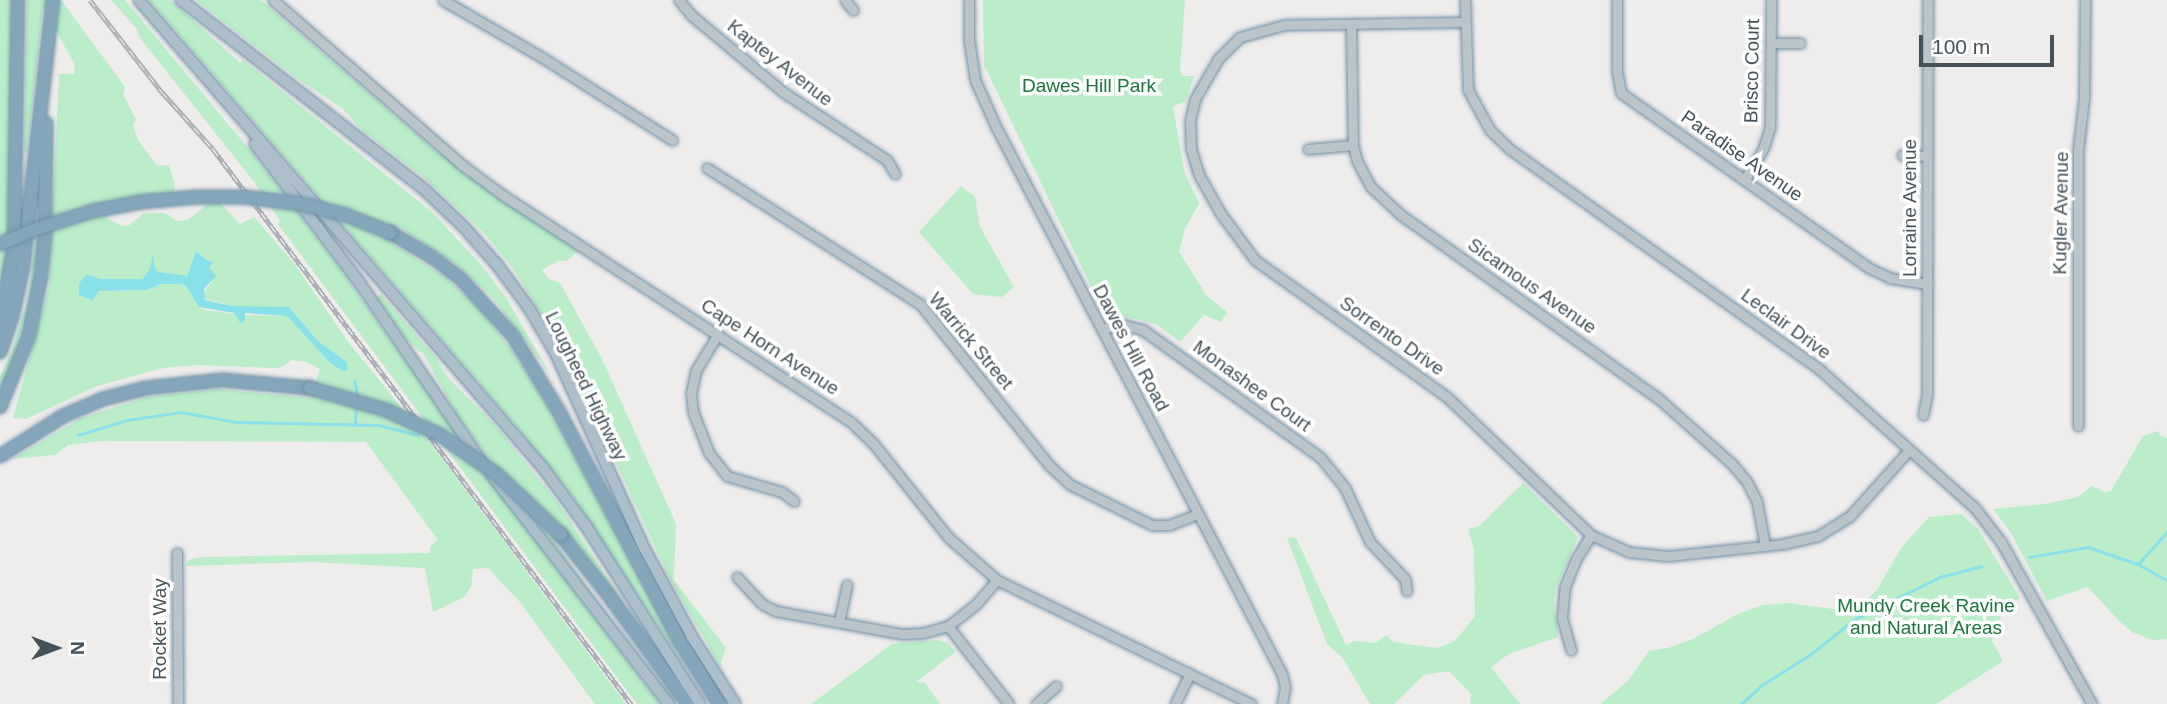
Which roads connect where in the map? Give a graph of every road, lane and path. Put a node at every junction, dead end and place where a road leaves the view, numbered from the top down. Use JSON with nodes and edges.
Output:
{"nodes":[{"id":1,"x":18,"y":0,"type":"edge"},
{"id":2,"x":53,"y":0,"type":"edge"},
{"id":3,"x":139,"y":0,"type":"edge"},
{"id":4,"x":181,"y":0,"type":"edge"},
{"id":5,"x":273,"y":0,"type":"edge"},
{"id":6,"x":443,"y":0,"type":"edge"},
{"id":7,"x":679,"y":0,"type":"edge"},
{"id":8,"x":845,"y":0,"type":"edge"},
{"id":9,"x":969,"y":0,"type":"edge"},
{"id":10,"x":1465,"y":0,"type":"edge"},
{"id":11,"x":1617,"y":0,"type":"edge"},
{"id":12,"x":1771,"y":0,"type":"edge"},
{"id":13,"x":1928,"y":0,"type":"edge"},
{"id":14,"x":2085,"y":0,"type":"edge"},
{"id":15,"x":853,"y":10,"type":"dead end"},
{"id":16,"x":1465,"y":22,"type":"junction"},
{"id":17,"x":1350,"y":24,"type":"junction"},
{"id":18,"x":1772,"y":43,"type":"junction"},
{"id":19,"x":1800,"y":43,"type":"dead end"},
{"id":20,"x":46,"y":73,"type":"junction"},
{"id":21,"x":215,"y":87,"type":"junction"},
{"id":22,"x":673,"y":140,"type":"dead end"},
{"id":23,"x":1353,"y":145,"type":"junction"},
{"id":24,"x":1308,"y":149,"type":"dead end"},
{"id":25,"x":1902,"y":155,"type":"dead end"},
{"id":26,"x":1927,"y":156,"type":"junction"},
{"id":27,"x":707,"y":168,"type":"dead end"},
{"id":28,"x":895,"y":174,"type":"dead end"},
{"id":29,"x":1745,"y":179,"type":"junction"},
{"id":30,"x":0,"y":244,"type":"edge"},
{"id":31,"x":1928,"y":284,"type":"junction"},
{"id":32,"x":0,"y":328,"type":"edge"},
{"id":33,"x":1102,"y":329,"type":"junction"},
{"id":34,"x":718,"y":334,"type":"junction"},
{"id":35,"x":0,"y":352,"type":"edge"},
{"id":36,"x":0,"y":407,"type":"edge"},
{"id":37,"x":1923,"y":415,"type":"dead end"},
{"id":38,"x":2078,"y":426,"type":"dead end"},
{"id":39,"x":1909,"y":450,"type":"junction"},
{"id":40,"x":0,"y":456,"type":"edge"},
{"id":41,"x":793,"y":500,"type":"dead end"},
{"id":42,"x":1198,"y":514,"type":"junction"},
{"id":43,"x":1591,"y":535,"type":"junction"},
{"id":44,"x":564,"y":539,"type":"junction"},
{"id":45,"x":1765,"y":546,"type":"junction"},
{"id":46,"x":177,"y":554,"type":"dead end"},
{"id":47,"x":737,"y":577,"type":"dead end"},
{"id":48,"x":996,"y":580,"type":"junction"},
{"id":49,"x":847,"y":585,"type":"dead end"},
{"id":50,"x":1406,"y":591,"type":"dead end"},
{"id":51,"x":839,"y":622,"type":"junction"},
{"id":52,"x":948,"y":626,"type":"junction"},
{"id":53,"x":1571,"y":650,"type":"dead end"},
{"id":54,"x":1189,"y":673,"type":"junction"},
{"id":55,"x":1056,"y":686,"type":"dead end"},
{"id":56,"x":177,"y":704,"type":"edge"},
{"id":57,"x":669,"y":704,"type":"edge"},
{"id":58,"x":680,"y":704,"type":"edge"},
{"id":59,"x":688,"y":704,"type":"edge"},
{"id":60,"x":700,"y":704,"type":"edge"},
{"id":61,"x":719,"y":704,"type":"edge"},
{"id":62,"x":735,"y":704,"type":"edge"},
{"id":63,"x":1009,"y":704,"type":"edge"},
{"id":64,"x":1036,"y":704,"type":"edge"},
{"id":65,"x":1175,"y":704,"type":"edge"},
{"id":66,"x":1251,"y":704,"type":"edge"},
{"id":67,"x":1282,"y":704,"type":"edge"},
{"id":68,"x":2092,"y":704,"type":"edge"}],
"edges":[{"from":1,"to":32,"type":"highway"},
{"from":2,"to":20,"type":"highway"},
{"from":3,"to":21,"type":"main road"},
{"from":4,"to":62,"type":"main road","name":"Lougheed Highway"},
{"from":5,"to":34,"type":"street","name":"Cape Horn Avenue"},
{"from":6,"to":22,"type":"street"},
{"from":7,"to":28,"type":"street","name":"Kaptey Avenue"},
{"from":8,"to":15,"type":"street"},
{"from":9,"to":33,"type":"street","name":"Dawes Hill Road"},
{"from":10,"to":16,"type":"street","name":"Leclair Drive"},
{"from":11,"to":29,"type":"street","name":"Paradise Avenue"},
{"from":12,"to":18,"type":"street","name":"Brisco Court"},
{"from":13,"to":26,"type":"street","name":"Lorraine Avenue"},
{"from":14,"to":38,"type":"street","name":"Kugler Avenue"},
{"from":16,"to":17,"type":"street","name":"Sorrento Drive"},
{"from":16,"to":39,"type":"street","name":"Leclair Drive"},
{"from":17,"to":23,"type":"street","name":"Sicamous Avenue"},
{"from":17,"to":43,"type":"street","name":"Sorrento Drive"},
{"from":18,"to":19,"type":"street"},
{"from":18,"to":29,"type":"street","name":"Brisco Court"},
{"from":20,"to":35,"type":"highway"},
{"from":20,"to":36,"type":"highway"},
{"from":21,"to":57,"type":"main road"},
{"from":21,"to":60,"type":"main road"},
{"from":23,"to":24,"type":"street"},
{"from":23,"to":45,"type":"street","name":"Sicamous Avenue"},
{"from":25,"to":26,"type":"street"},
{"from":26,"to":31,"type":"street","name":"Lorraine Avenue"},
{"from":27,"to":42,"type":"street","name":"Warrick Street"},
{"from":29,"to":31,"type":"street","name":"Paradise Avenue"},
{"from":30,"to":61,"type":"highway","bridge":true},
{"from":31,"to":37,"type":"street","name":"Lorraine Avenue"},
{"from":33,"to":42,"type":"street","name":"Dawes Hill Road"},
{"from":33,"to":50,"type":"street","name":"Monashee Court"},
{"from":34,"to":41,"type":"street"},
{"from":34,"to":48,"type":"street","name":"Cape Horn Avenue"},
{"from":39,"to":45,"type":"street","name":"Sorrento Drive"},
{"from":39,"to":68,"type":"street","name":"Leclair Drive"},
{"from":40,"to":44,"type":"highway","bridge":true},
{"from":42,"to":67,"type":"street","name":"Dawes Hill Road"},
{"from":43,"to":45,"type":"street","name":"Sorrento Drive"},
{"from":43,"to":53,"type":"street"},
{"from":44,"to":58,"type":"highway"},
{"from":44,"to":59,"type":"highway"},
{"from":46,"to":56,"type":"street","name":"Rocket Way"},
{"from":47,"to":51,"type":"street"},
{"from":48,"to":52,"type":"street"},
{"from":48,"to":54,"type":"street","name":"Cape Horn Avenue"},
{"from":49,"to":51,"type":"street"},
{"from":51,"to":52,"type":"street"},
{"from":52,"to":63,"type":"street"},
{"from":54,"to":65,"type":"street"},
{"from":54,"to":66,"type":"street","name":"Cape Horn Avenue"},
{"from":55,"to":64,"type":"street"}]}
